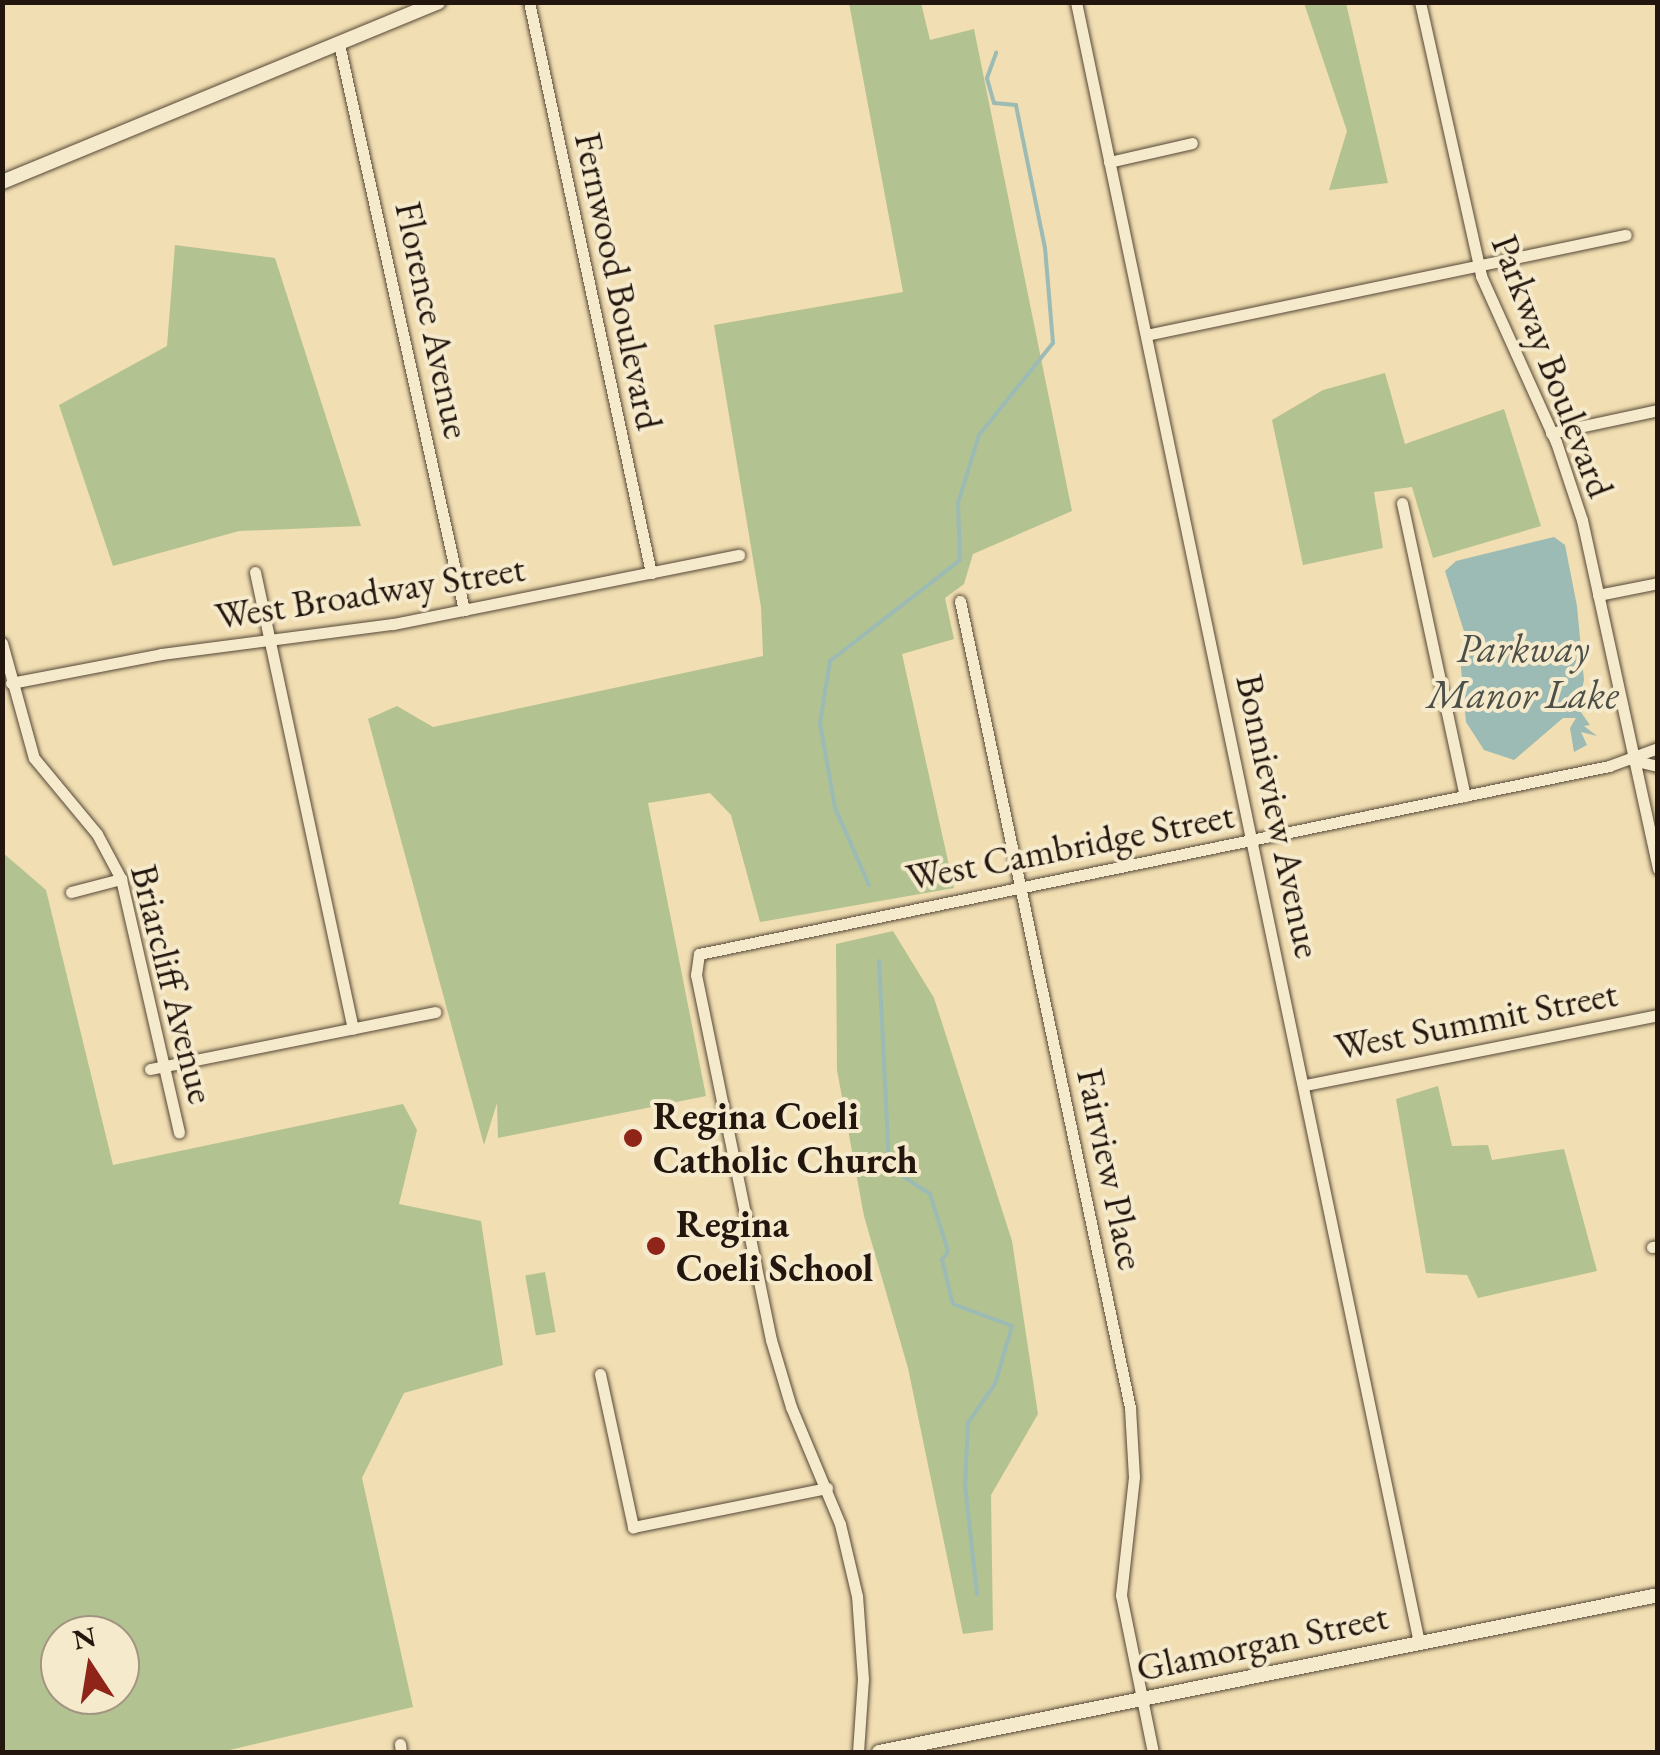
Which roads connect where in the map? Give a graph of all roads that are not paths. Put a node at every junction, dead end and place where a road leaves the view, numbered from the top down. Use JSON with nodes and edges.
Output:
{"nodes":[{"id":1,"x":438,"y":2,"type":"edge"},
{"id":2,"x":529,"y":2,"type":"edge"},
{"id":3,"x":1076,"y":2,"type":"edge"},
{"id":4,"x":1420,"y":2,"type":"edge"},
{"id":5,"x":404,"y":9,"type":"edge"},
{"id":6,"x":339,"y":44,"type":"junction"},
{"id":7,"x":1192,"y":143,"type":"dead end"},
{"id":8,"x":1109,"y":162,"type":"junction"},
{"id":9,"x":2,"y":182,"type":"edge"},
{"id":10,"x":1626,"y":235,"type":"dead end"},
{"id":11,"x":1478,"y":265,"type":"junction"},
{"id":12,"x":1146,"y":335,"type":"junction"},
{"id":13,"x":1658,"y":410,"type":"edge"},
{"id":14,"x":1551,"y":433,"type":"junction"},
{"id":15,"x":1402,"y":504,"type":"dead end"},
{"id":16,"x":738,"y":554,"type":"dead end"},
{"id":17,"x":255,"y":572,"type":"dead end"},
{"id":18,"x":651,"y":573,"type":"junction"},
{"id":19,"x":1658,"y":583,"type":"edge"},
{"id":20,"x":1598,"y":595,"type":"junction"},
{"id":21,"x":960,"y":601,"type":"dead end"},
{"id":22,"x":464,"y":610,"type":"junction"},
{"id":23,"x":2,"y":642,"type":"edge"},
{"id":24,"x":270,"y":642,"type":"junction"},
{"id":25,"x":11,"y":684,"type":"junction"},
{"id":26,"x":1658,"y":748,"type":"edge"},
{"id":27,"x":1632,"y":760,"type":"junction"},
{"id":28,"x":1658,"y":766,"type":"edge"},
{"id":29,"x":1465,"y":796,"type":"junction"},
{"id":30,"x":1253,"y":840,"type":"junction"},
{"id":31,"x":1658,"y":869,"type":"edge"},
{"id":32,"x":121,"y":878,"type":"junction"},
{"id":33,"x":1021,"y":887,"type":"junction"},
{"id":34,"x":71,"y":892,"type":"dead end"},
{"id":35,"x":436,"y":1012,"type":"dead end"},
{"id":36,"x":1658,"y":1015,"type":"edge"},
{"id":37,"x":353,"y":1029,"type":"junction"},
{"id":38,"x":164,"y":1066,"type":"junction"},
{"id":39,"x":150,"y":1069,"type":"dead end"},
{"id":40,"x":1306,"y":1085,"type":"junction"},
{"id":41,"x":178,"y":1132,"type":"dead end"},
{"id":42,"x":600,"y":1374,"type":"dead end"},
{"id":43,"x":827,"y":1488,"type":"junction"},
{"id":44,"x":1658,"y":1595,"type":"edge"},
{"id":45,"x":1419,"y":1643,"type":"junction"},
{"id":46,"x":1142,"y":1700,"type":"junction"},
{"id":47,"x":858,"y":1752,"type":"edge"},
{"id":48,"x":878,"y":1752,"type":"edge"},
{"id":49,"x":1153,"y":1752,"type":"edge"}],
"edges":[{"from":1,"to":5,"type":"street"},
{"from":2,"to":18,"type":"street","name":"Fernwood Boulevard"},
{"from":3,"to":8,"type":"street","name":"Bonnieview Avenue"},
{"from":4,"to":11,"type":"street","name":"Parkway Boulevard"},
{"from":5,"to":6,"type":"street"},
{"from":6,"to":9,"type":"street"},
{"from":6,"to":22,"type":"street","name":"Florence Avenue"},
{"from":7,"to":8,"type":"street"},
{"from":8,"to":12,"type":"street","name":"Bonnieview Avenue"},
{"from":10,"to":11,"type":"street"},
{"from":11,"to":12,"type":"street"},
{"from":11,"to":14,"type":"street","name":"Parkway Boulevard"},
{"from":12,"to":30,"type":"street","name":"Bonnieview Avenue"},
{"from":13,"to":14,"type":"street"},
{"from":14,"to":20,"type":"street","name":"Parkway Boulevard"},
{"from":15,"to":29,"type":"street"},
{"from":16,"to":18,"type":"street","name":"West Broadway Street"},
{"from":17,"to":24,"type":"street"},
{"from":18,"to":22,"type":"street","name":"West Broadway Street"},
{"from":19,"to":20,"type":"street"},
{"from":20,"to":27,"type":"street","name":"Parkway Boulevard"},
{"from":21,"to":33,"type":"street","name":"Fairview Place"},
{"from":22,"to":24,"type":"street","name":"West Broadway Street"},
{"from":23,"to":25,"type":"street","name":"Briarcliff Avenue"},
{"from":24,"to":25,"type":"street","name":"West Broadway Street"},
{"from":24,"to":37,"type":"street"},
{"from":25,"to":32,"type":"street","name":"Briarcliff Avenue"},
{"from":26,"to":27,"type":"street","name":"West Cambridge Street"},
{"from":27,"to":28,"type":"street","name":"West Cambridge Street"},
{"from":27,"to":29,"type":"street","name":"West Cambridge Street"},
{"from":27,"to":31,"type":"street","name":"Parkway Boulevard"},
{"from":29,"to":30,"type":"street","name":"West Cambridge Street"},
{"from":30,"to":33,"type":"street","name":"West Cambridge Street"},
{"from":30,"to":40,"type":"street","name":"Bonnieview Avenue"},
{"from":32,"to":34,"type":"street"},
{"from":32,"to":38,"type":"street","name":"Briarcliff Avenue"},
{"from":33,"to":43,"type":"street","name":"West Cambridge Street"},
{"from":33,"to":46,"type":"street","name":"Fairview Place"},
{"from":35,"to":37,"type":"street"},
{"from":36,"to":40,"type":"street","name":"West Summit Street"},
{"from":37,"to":38,"type":"street"},
{"from":38,"to":39,"type":"street"},
{"from":38,"to":41,"type":"street","name":"Briarcliff Avenue"},
{"from":40,"to":45,"type":"street","name":"Bonnieview Avenue"},
{"from":42,"to":43,"type":"street"},
{"from":43,"to":47,"type":"street"},
{"from":44,"to":45,"type":"street","name":"Glamorgan Street"},
{"from":45,"to":46,"type":"street","name":"Glamorgan Street"},
{"from":46,"to":48,"type":"street","name":"Glamorgan Street"},
{"from":46,"to":49,"type":"street","name":"Fairview Place"}]}
